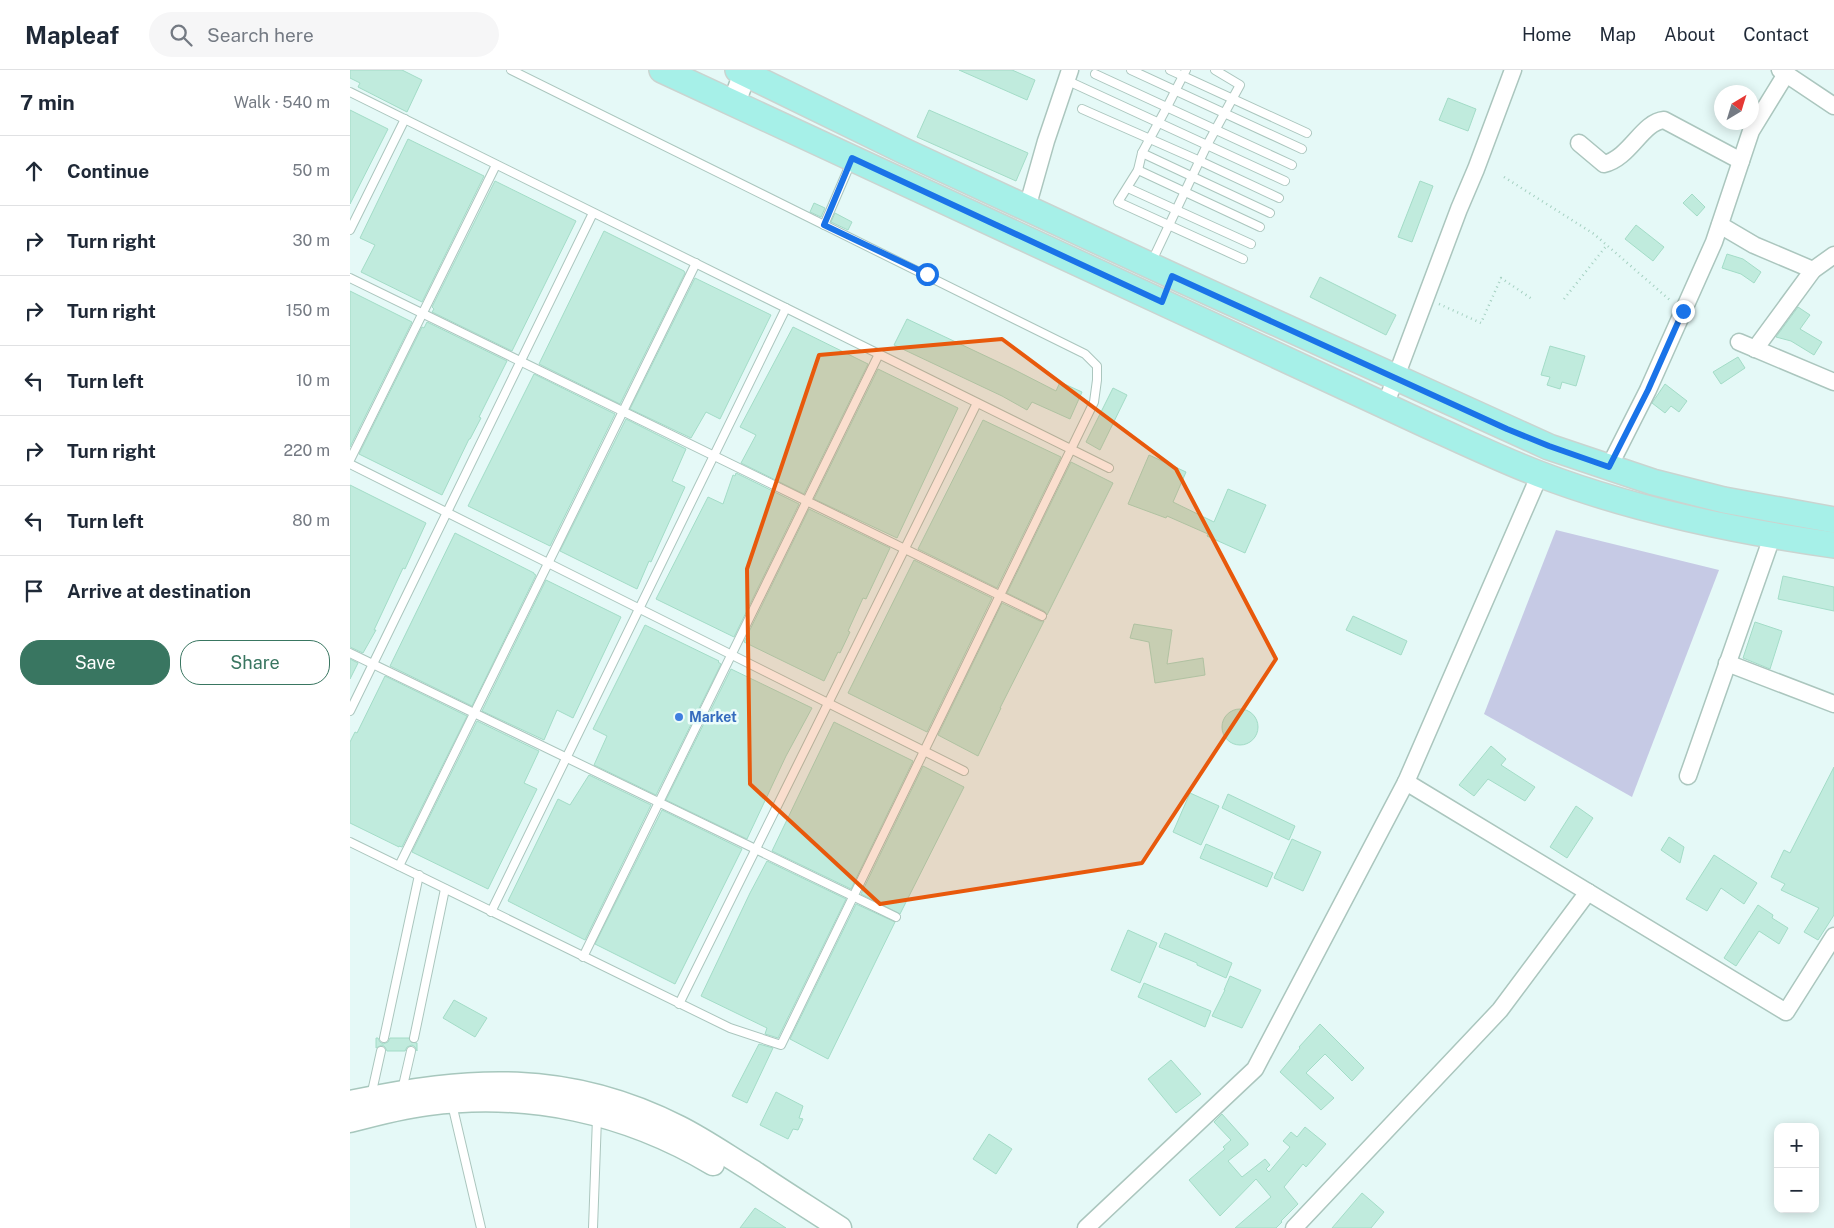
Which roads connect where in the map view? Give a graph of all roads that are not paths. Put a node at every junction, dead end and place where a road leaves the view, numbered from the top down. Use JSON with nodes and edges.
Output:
{"nodes":[{"id":1,"x":511,"y":70,"type":"edge"},
{"id":2,"x":662,"y":70,"type":"edge"},
{"id":3,"x":1131,"y":70,"type":"edge"},
{"id":4,"x":1170,"y":70,"type":"edge"},
{"id":5,"x":1215,"y":70,"type":"edge"},
{"id":6,"x":1513,"y":70,"type":"edge"},
{"id":7,"x":743,"y":71,"type":"edge"},
{"id":8,"x":1783,"y":72,"type":"edge"},
{"id":9,"x":1184,"y":73,"type":"edge"},
{"id":10,"x":1095,"y":74,"type":"dead end"},
{"id":11,"x":1068,"y":75,"type":"edge"},
{"id":12,"x":1176,"y":90,"type":"junction"},
{"id":13,"x":350,"y":92,"type":"edge"},
{"id":14,"x":1233,"y":98,"type":"junction"},
{"id":15,"x":734,"y":103,"type":"junction"},
{"id":16,"x":1834,"y":106,"type":"edge"},
{"id":17,"x":1167,"y":107,"type":"junction"},
{"id":18,"x":1082,"y":108,"type":"dead end"},
{"id":19,"x":1225,"y":113,"type":"junction"},
{"id":20,"x":405,"y":119,"type":"junction"},
{"id":21,"x":1159,"y":123,"type":"junction"},
{"id":22,"x":1216,"y":130,"type":"junction"},
{"id":23,"x":1307,"y":133,"type":"dead end"},
{"id":24,"x":1150,"y":138,"type":"junction"},
{"id":25,"x":1579,"y":143,"type":"dead end"},
{"id":26,"x":1208,"y":146,"type":"junction"},
{"id":27,"x":1302,"y":149,"type":"dead end"},
{"id":28,"x":1142,"y":153,"type":"junction"},
{"id":29,"x":852,"y":158,"type":"junction"},
{"id":30,"x":1200,"y":161,"type":"junction"},
{"id":31,"x":1741,"y":161,"type":"junction"},
{"id":32,"x":496,"y":165,"type":"junction"},
{"id":33,"x":1292,"y":165,"type":"dead end"},
{"id":34,"x":1138,"y":170,"type":"junction"},
{"id":35,"x":1192,"y":177,"type":"junction"},
{"id":36,"x":1285,"y":181,"type":"dead end"},
{"id":37,"x":1128,"y":188,"type":"junction"},
{"id":38,"x":1185,"y":192,"type":"junction"},
{"id":39,"x":1279,"y":198,"type":"dead end"},
{"id":40,"x":1028,"y":208,"type":"junction"},
{"id":41,"x":1177,"y":209,"type":"junction"},
{"id":42,"x":593,"y":213,"type":"junction"},
{"id":43,"x":1270,"y":213,"type":"dead end"},
{"id":44,"x":824,"y":225,"type":"junction"},
{"id":45,"x":1720,"y":225,"type":"junction"},
{"id":46,"x":1169,"y":226,"type":"junction"},
{"id":47,"x":1260,"y":227,"type":"dead end"},
{"id":48,"x":350,"y":230,"type":"edge"},
{"id":49,"x":1251,"y":244,"type":"dead end"},
{"id":50,"x":1834,"y":255,"type":"edge"},
{"id":51,"x":1243,"y":259,"type":"dead end"},
{"id":52,"x":696,"y":263,"type":"junction"},
{"id":53,"x":1149,"y":266,"type":"junction"},
{"id":54,"x":1813,"y":270,"type":"junction"},
{"id":55,"x":1172,"y":276,"type":"junction"},
{"id":56,"x":350,"y":278,"type":"edge"},
{"id":57,"x":1162,"y":302,"type":"junction"},
{"id":58,"x":786,"y":308,"type":"junction"},
{"id":59,"x":423,"y":313,"type":"junction"},
{"id":60,"x":1739,"y":342,"type":"dead end"},
{"id":61,"x":1755,"y":349,"type":"junction"},
{"id":62,"x":879,"y":354,"type":"junction"},
{"id":63,"x":521,"y":361,"type":"junction"},
{"id":64,"x":1396,"y":378,"type":"junction"},
{"id":65,"x":1834,"y":382,"type":"edge"},
{"id":66,"x":977,"y":403,"type":"junction"},
{"id":67,"x":1385,"y":406,"type":"junction"},
{"id":68,"x":623,"y":411,"type":"junction"},
{"id":69,"x":1072,"y":450,"type":"junction"},
{"id":70,"x":714,"y":456,"type":"junction"},
{"id":71,"x":350,"y":460,"type":"edge"},
{"id":72,"x":350,"y":464,"type":"edge"},
{"id":73,"x":1609,"y":467,"type":"junction"},
{"id":74,"x":1109,"y":468,"type":"dead end"},
{"id":75,"x":1540,"y":474,"type":"junction"},
{"id":76,"x":807,"y":501,"type":"junction"},
{"id":77,"x":447,"y":513,"type":"junction"},
{"id":78,"x":1834,"y":520,"type":"edge"},
{"id":79,"x":1772,"y":537,"type":"junction"},
{"id":80,"x":1834,"y":546,"type":"edge"},
{"id":81,"x":905,"y":549,"type":"junction"},
{"id":82,"x":548,"y":563,"type":"junction"},
{"id":83,"x":1001,"y":596,"type":"junction"},
{"id":84,"x":639,"y":609,"type":"junction"},
{"id":85,"x":1042,"y":616,"type":"dead end"},
{"id":86,"x":350,"y":654,"type":"edge"},
{"id":87,"x":731,"y":655,"type":"junction"},
{"id":88,"x":1727,"y":663,"type":"junction"},
{"id":89,"x":373,"y":664,"type":"junction"},
{"id":90,"x":828,"y":703,"type":"junction"},
{"id":91,"x":1834,"y":704,"type":"edge"},
{"id":92,"x":350,"y":711,"type":"edge"},
{"id":93,"x":474,"y":713,"type":"junction"},
{"id":94,"x":925,"y":751,"type":"junction"},
{"id":95,"x":566,"y":758,"type":"junction"},
{"id":96,"x":964,"y":771,"type":"dead end"},
{"id":97,"x":1688,"y":776,"type":"dead end"},
{"id":98,"x":1406,"y":782,"type":"junction"},
{"id":99,"x":659,"y":803,"type":"junction"},
{"id":100,"x":350,"y":842,"type":"edge"},
{"id":101,"x":756,"y":849,"type":"junction"},
{"id":102,"x":399,"y":866,"type":"junction"},
{"id":103,"x":419,"y":875,"type":"junction"},
{"id":104,"x":445,"y":889,"type":"junction"},
{"id":105,"x":1588,"y":892,"type":"junction"},
{"id":106,"x":854,"y":897,"type":"junction"},
{"id":107,"x":491,"y":912,"type":"junction"},
{"id":108,"x":896,"y":917,"type":"dead end"},
{"id":109,"x":1834,"y":936,"type":"edge"},
{"id":110,"x":583,"y":957,"type":"junction"},
{"id":111,"x":679,"y":1004,"type":"junction"},
{"id":112,"x":384,"y":1038,"type":"dead end"},
{"id":113,"x":414,"y":1038,"type":"dead end"},
{"id":114,"x":381,"y":1051,"type":"dead end"},
{"id":115,"x":411,"y":1051,"type":"dead end"},
{"id":116,"x":400,"y":1100,"type":"junction"},
{"id":117,"x":451,"y":1102,"type":"junction"},
{"id":118,"x":360,"y":1109,"type":"edge"},
{"id":119,"x":597,"y":1114,"type":"junction"},
{"id":120,"x":481,"y":1228,"type":"edge"},
{"id":121,"x":593,"y":1228,"type":"edge"},
{"id":122,"x":812,"y":1228,"type":"edge"},
{"id":123,"x":840,"y":1228,"type":"edge"},
{"id":124,"x":1086,"y":1228,"type":"edge"},
{"id":125,"x":1294,"y":1228,"type":"edge"}],
"edges":[{"from":1,"to":44,"type":"lane"},
{"from":2,"to":15,"type":"main road"},
{"from":3,"to":12,"type":"lane"},
{"from":4,"to":9,"type":"lane"},
{"from":5,"to":14,"type":"lane"},
{"from":6,"to":64,"type":"street"},
{"from":7,"to":15,"type":"main road"},
{"from":7,"to":40,"type":"main road"},
{"from":8,"to":16,"type":"street"},
{"from":8,"to":31,"type":"street"},
{"from":9,"to":12,"type":"lane"},
{"from":9,"to":14,"type":"lane"},
{"from":10,"to":17,"type":"lane"},
{"from":11,"to":21,"type":"lane"},
{"from":11,"to":40,"type":"street"},
{"from":12,"to":17,"type":"lane"},
{"from":12,"to":19,"type":"lane"},
{"from":13,"to":20,"type":"lane"},
{"from":14,"to":19,"type":"lane"},
{"from":14,"to":23,"type":"lane"},
{"from":15,"to":29,"type":"main road"},
{"from":17,"to":21,"type":"lane"},
{"from":17,"to":22,"type":"lane"},
{"from":18,"to":24,"type":"lane"},
{"from":19,"to":22,"type":"lane"},
{"from":19,"to":27,"type":"lane"},
{"from":20,"to":32,"type":"lane"},
{"from":20,"to":48,"type":"lane"},
{"from":21,"to":24,"type":"lane"},
{"from":21,"to":26,"type":"lane"},
{"from":22,"to":26,"type":"lane"},
{"from":22,"to":33,"type":"lane"},
{"from":24,"to":28,"type":"lane"},
{"from":24,"to":30,"type":"lane"},
{"from":25,"to":31,"type":"street"},
{"from":26,"to":30,"type":"lane"},
{"from":26,"to":36,"type":"lane"},
{"from":28,"to":34,"type":"lane"},
{"from":28,"to":35,"type":"lane"},
{"from":29,"to":44,"type":"lane"},
{"from":29,"to":57,"type":"main road"},
{"from":30,"to":35,"type":"lane"},
{"from":30,"to":39,"type":"lane"},
{"from":31,"to":45,"type":"street"},
{"from":32,"to":42,"type":"lane"},
{"from":32,"to":59,"type":"lane"},
{"from":34,"to":37,"type":"lane"},
{"from":34,"to":38,"type":"lane"},
{"from":35,"to":38,"type":"lane"},
{"from":35,"to":43,"type":"lane"},
{"from":37,"to":41,"type":"lane"},
{"from":37,"to":46,"type":"lane"},
{"from":38,"to":41,"type":"lane"},
{"from":38,"to":47,"type":"lane"},
{"from":40,"to":53,"type":"main road"},
{"from":41,"to":46,"type":"lane"},
{"from":41,"to":49,"type":"lane"},
{"from":42,"to":52,"type":"lane"},
{"from":42,"to":63,"type":"lane"},
{"from":44,"to":69,"type":"lane"},
{"from":45,"to":54,"type":"street"},
{"from":45,"to":73,"type":"street"},
{"from":46,"to":51,"type":"lane"},
{"from":46,"to":53,"type":"lane"},
{"from":50,"to":54,"type":"street"},
{"from":52,"to":58,"type":"lane"},
{"from":52,"to":68,"type":"lane"},
{"from":53,"to":55,"type":"main road"},
{"from":54,"to":61,"type":"street"},
{"from":55,"to":57,"type":"main road"},
{"from":55,"to":64,"type":"main road"},
{"from":56,"to":59,"type":"lane"},
{"from":57,"to":67,"type":"main road"},
{"from":58,"to":62,"type":"lane"},
{"from":58,"to":70,"type":"lane"},
{"from":59,"to":63,"type":"lane"},
{"from":59,"to":71,"type":"lane"},
{"from":60,"to":61,"type":"street"},
{"from":61,"to":65,"type":"street"},
{"from":62,"to":66,"type":"lane"},
{"from":62,"to":76,"type":"lane"},
{"from":63,"to":68,"type":"lane"},
{"from":63,"to":77,"type":"lane"},
{"from":64,"to":67,"type":"street"},
{"from":64,"to":73,"type":"main road"},
{"from":66,"to":69,"type":"lane"},
{"from":66,"to":81,"type":"lane"},
{"from":67,"to":75,"type":"main road"},
{"from":68,"to":70,"type":"lane"},
{"from":68,"to":82,"type":"lane"},
{"from":69,"to":74,"type":"lane"},
{"from":69,"to":83,"type":"lane"},
{"from":70,"to":76,"type":"lane"},
{"from":70,"to":84,"type":"lane"},
{"from":72,"to":77,"type":"lane"},
{"from":73,"to":78,"type":"main road"},
{"from":75,"to":79,"type":"main road"},
{"from":75,"to":98,"type":"street"},
{"from":76,"to":81,"type":"lane"},
{"from":76,"to":87,"type":"lane"},
{"from":77,"to":82,"type":"lane"},
{"from":77,"to":89,"type":"lane"},
{"from":79,"to":80,"type":"main road"},
{"from":79,"to":88,"type":"street"},
{"from":81,"to":83,"type":"lane"},
{"from":81,"to":90,"type":"lane"},
{"from":82,"to":84,"type":"lane"},
{"from":82,"to":93,"type":"lane"},
{"from":83,"to":85,"type":"lane"},
{"from":83,"to":94,"type":"lane"},
{"from":84,"to":87,"type":"lane"},
{"from":84,"to":95,"type":"lane"},
{"from":86,"to":89,"type":"lane"},
{"from":87,"to":90,"type":"lane"},
{"from":87,"to":99,"type":"lane"},
{"from":88,"to":91,"type":"street"},
{"from":88,"to":97,"type":"street"},
{"from":89,"to":92,"type":"lane"},
{"from":89,"to":93,"type":"lane"},
{"from":90,"to":94,"type":"lane"},
{"from":90,"to":101,"type":"lane"},
{"from":93,"to":95,"type":"lane"},
{"from":93,"to":102,"type":"lane"},
{"from":94,"to":96,"type":"lane"},
{"from":94,"to":106,"type":"lane"},
{"from":95,"to":99,"type":"lane"},
{"from":95,"to":107,"type":"lane"},
{"from":98,"to":105,"type":"street"},
{"from":98,"to":124,"type":"street"},
{"from":99,"to":101,"type":"lane"},
{"from":99,"to":110,"type":"lane"},
{"from":100,"to":102,"type":"lane"},
{"from":101,"to":106,"type":"lane"},
{"from":101,"to":111,"type":"lane"},
{"from":102,"to":103,"type":"lane"},
{"from":103,"to":104,"type":"lane"},
{"from":103,"to":112,"type":"lane"},
{"from":104,"to":107,"type":"lane"},
{"from":104,"to":113,"type":"lane"},
{"from":105,"to":109,"type":"street"},
{"from":105,"to":125,"type":"street"},
{"from":106,"to":108,"type":"lane"},
{"from":106,"to":111,"type":"lane"},
{"from":107,"to":110,"type":"lane"},
{"from":110,"to":111,"type":"lane"},
{"from":114,"to":118,"type":"lane"},
{"from":115,"to":116,"type":"lane"},
{"from":116,"to":117,"type":"main road"},
{"from":116,"to":118,"type":"main road"},
{"from":116,"to":123,"type":"main road"},
{"from":117,"to":119,"type":"main road"},
{"from":117,"to":120,"type":"lane"},
{"from":119,"to":121,"type":"lane"},
{"from":119,"to":122,"type":"main road"}]}
